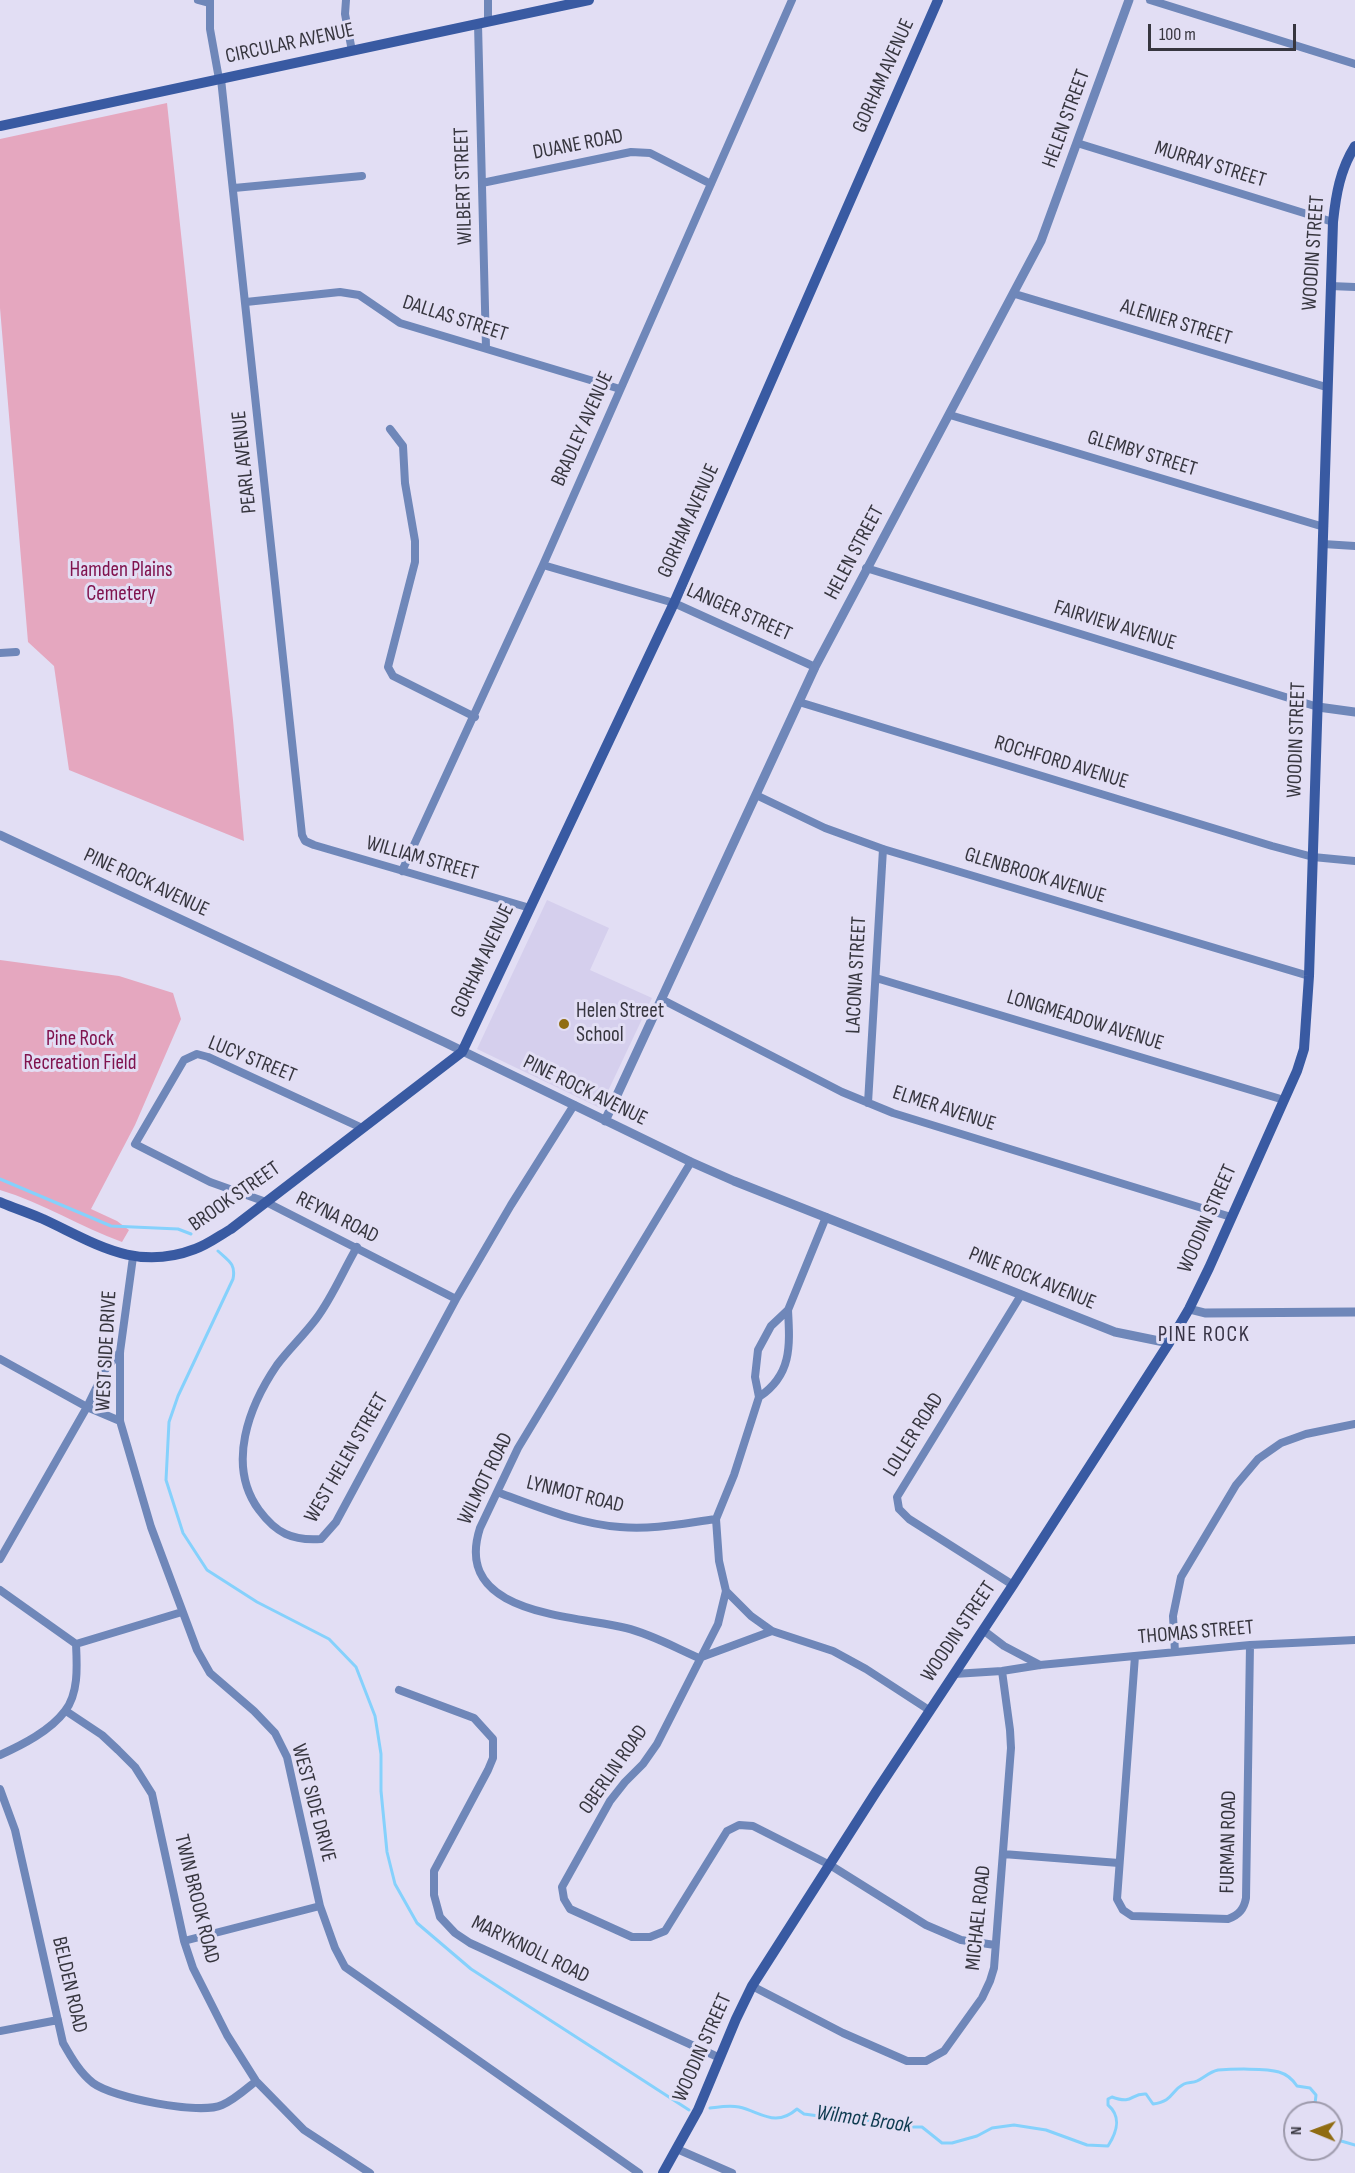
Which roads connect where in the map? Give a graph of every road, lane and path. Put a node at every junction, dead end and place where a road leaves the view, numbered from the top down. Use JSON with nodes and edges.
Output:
{"nodes":[{"id":1,"x":198,"y":0,"type":"edge"},
{"id":2,"x":346,"y":0,"type":"edge"},
{"id":3,"x":488,"y":0,"type":"edge"},
{"id":4,"x":589,"y":0,"type":"edge"},
{"id":5,"x":792,"y":0,"type":"edge"},
{"id":6,"x":938,"y":0,"type":"edge"},
{"id":7,"x":1129,"y":0,"type":"edge"},
{"id":8,"x":1150,"y":0,"type":"edge"},
{"id":9,"x":209,"y":2,"type":"edge"},
{"id":10,"x":483,"y":23,"type":"junction"},
{"id":11,"x":352,"y":51,"type":"junction"},
{"id":12,"x":1355,"y":64,"type":"edge"},
{"id":13,"x":220,"y":79,"type":"junction"},
{"id":14,"x":0,"y":126,"type":"edge"},
{"id":15,"x":1077,"y":143,"type":"junction"},
{"id":16,"x":1355,"y":146,"type":"edge"},
{"id":17,"x":362,"y":176,"type":"dead end"},
{"id":18,"x":482,"y":183,"type":"junction"},
{"id":19,"x":711,"y":184,"type":"junction"},
{"id":20,"x":234,"y":188,"type":"junction"},
{"id":21,"x":1333,"y":222,"type":"junction"},
{"id":22,"x":1330,"y":286,"type":"junction"},
{"id":23,"x":1355,"y":287,"type":"edge"},
{"id":24,"x":1015,"y":294,"type":"junction"},
{"id":25,"x":246,"y":303,"type":"junction"},
{"id":26,"x":486,"y":348,"type":"junction"},
{"id":27,"x":1326,"y":387,"type":"junction"},
{"id":28,"x":620,"y":389,"type":"junction"},
{"id":29,"x":950,"y":415,"type":"junction"},
{"id":30,"x":390,"y":429,"type":"dead end"},
{"id":31,"x":1324,"y":527,"type":"junction"},
{"id":32,"x":1323,"y":543,"type":"junction"},
{"id":33,"x":1355,"y":546,"type":"edge"},
{"id":34,"x":543,"y":565,"type":"junction"},
{"id":35,"x":867,"y":568,"type":"junction"},
{"id":36,"x":674,"y":603,"type":"junction"},
{"id":37,"x":16,"y":652,"type":"dead end"},
{"id":38,"x":0,"y":653,"type":"edge"},
{"id":39,"x":815,"y":667,"type":"junction"},
{"id":40,"x":799,"y":702,"type":"junction"},
{"id":41,"x":1318,"y":707,"type":"junction"},
{"id":42,"x":1355,"y":712,"type":"edge"},
{"id":43,"x":475,"y":717,"type":"junction"},
{"id":44,"x":756,"y":795,"type":"junction"},
{"id":45,"x":0,"y":835,"type":"edge"},
{"id":46,"x":305,"y":841,"type":"joint"},
{"id":47,"x":883,"y":849,"type":"junction"},
{"id":48,"x":1313,"y":857,"type":"junction"},
{"id":49,"x":1355,"y":861,"type":"edge"},
{"id":50,"x":402,"y":871,"type":"junction"},
{"id":51,"x":530,"y":908,"type":"junction"},
{"id":52,"x":1309,"y":976,"type":"junction"},
{"id":53,"x":876,"y":978,"type":"junction"},
{"id":54,"x":661,"y":999,"type":"junction"},
{"id":55,"x":462,"y":1052,"type":"junction"},
{"id":56,"x":1284,"y":1100,"type":"junction"},
{"id":57,"x":868,"y":1102,"type":"junction"},
{"id":58,"x":574,"y":1105,"type":"junction"},
{"id":59,"x":605,"y":1121,"type":"junction"},
{"id":60,"x":362,"y":1128,"type":"junction"},
{"id":61,"x":135,"y":1144,"type":"joint"},
{"id":62,"x":691,"y":1162,"type":"junction"},
{"id":63,"x":0,"y":1202,"type":"edge"},
{"id":64,"x":266,"y":1202,"type":"junction"},
{"id":65,"x":826,"y":1217,"type":"junction"},
{"id":66,"x":1231,"y":1217,"type":"junction"},
{"id":67,"x":357,"y":1247,"type":"junction"},
{"id":68,"x":133,"y":1257,"type":"junction"},
{"id":69,"x":1022,"y":1294,"type":"junction"},
{"id":70,"x":456,"y":1299,"type":"junction"},
{"id":71,"x":1189,"y":1309,"type":"junction"},
{"id":72,"x":788,"y":1310,"type":"junction"},
{"id":73,"x":1355,"y":1312,"type":"edge"},
{"id":74,"x":1169,"y":1343,"type":"junction"},
{"id":75,"x":120,"y":1352,"type":"junction"},
{"id":76,"x":0,"y":1359,"type":"edge"},
{"id":77,"x":759,"y":1397,"type":"junction"},
{"id":78,"x":87,"y":1407,"type":"junction"},
{"id":79,"x":120,"y":1421,"type":"junction"},
{"id":80,"x":1355,"y":1424,"type":"edge"},
{"id":81,"x":497,"y":1492,"type":"junction"},
{"id":82,"x":716,"y":1519,"type":"junction"},
{"id":83,"x":0,"y":1559,"type":"edge"},
{"id":84,"x":1013,"y":1585,"type":"junction"},
{"id":85,"x":0,"y":1590,"type":"edge"},
{"id":86,"x":726,"y":1591,"type":"junction"},
{"id":87,"x":182,"y":1612,"type":"junction"},
{"id":88,"x":983,"y":1630,"type":"junction"},
{"id":89,"x":772,"y":1631,"type":"junction"},
{"id":90,"x":1355,"y":1640,"type":"edge"},
{"id":91,"x":76,"y":1644,"type":"junction"},
{"id":92,"x":1250,"y":1646,"type":"junction"},
{"id":93,"x":1175,"y":1652,"type":"junction"},
{"id":94,"x":1134,"y":1656,"type":"junction"},
{"id":95,"x":699,"y":1658,"type":"junction"},
{"id":96,"x":1040,"y":1665,"type":"junction"},
{"id":97,"x":1002,"y":1671,"type":"junction"},
{"id":98,"x":954,"y":1674,"type":"junction"},
{"id":99,"x":399,"y":1690,"type":"dead end"},
{"id":100,"x":929,"y":1710,"type":"junction"},
{"id":101,"x":66,"y":1711,"type":"junction"},
{"id":102,"x":0,"y":1755,"type":"edge"},
{"id":103,"x":0,"y":1789,"type":"edge"},
{"id":104,"x":1004,"y":1854,"type":"junction"},
{"id":105,"x":1119,"y":1863,"type":"junction"},
{"id":106,"x":830,"y":1865,"type":"junction"},
{"id":107,"x":320,"y":1906,"type":"junction"},
{"id":108,"x":184,"y":1941,"type":"junction"},
{"id":109,"x":995,"y":1945,"type":"junction"},
{"id":110,"x":752,"y":1986,"type":"junction"},
{"id":111,"x":58,"y":2020,"type":"junction"},
{"id":112,"x":0,"y":2031,"type":"edge"},
{"id":113,"x":720,"y":2058,"type":"junction"},
{"id":114,"x":256,"y":2081,"type":"junction"},
{"id":115,"x":677,"y":2150,"type":"junction"},
{"id":116,"x":370,"y":2173,"type":"edge"},
{"id":117,"x":639,"y":2173,"type":"edge"},
{"id":118,"x":663,"y":2173,"type":"edge"},
{"id":119,"x":732,"y":2173,"type":"edge"}],
"edges":[{"from":1,"to":9,"type":"street"},
{"from":2,"to":11,"type":"street"},
{"from":3,"to":10,"type":"street","name":"WILBERT STREET"},
{"from":4,"to":10,"type":"main road","name":"CIRCULAR AVENUE"},
{"from":5,"to":19,"type":"street","name":"BRADLEY AVENUE"},
{"from":6,"to":36,"type":"main road","name":"GORHAM AVENUE"},
{"from":7,"to":15,"type":"street","name":"HELEN STREET"},
{"from":8,"to":12,"type":"street"},
{"from":9,"to":13,"type":"street","name":"PEARL AVENUE"},
{"from":10,"to":11,"type":"main road","name":"CIRCULAR AVENUE"},
{"from":10,"to":18,"type":"street","name":"WILBERT STREET"},
{"from":11,"to":13,"type":"main road","name":"CIRCULAR AVENUE"},
{"from":13,"to":14,"type":"main road","name":"CIRCULAR AVENUE"},
{"from":13,"to":20,"type":"street","name":"PEARL AVENUE"},
{"from":15,"to":21,"type":"street","name":"MURRAY STREET"},
{"from":15,"to":24,"type":"street","name":"HELEN STREET"},
{"from":16,"to":21,"type":"main road","name":"WOODIN STREET"},
{"from":17,"to":20,"type":"street"},
{"from":18,"to":19,"type":"street","name":"DUANE ROAD"},
{"from":18,"to":26,"type":"street","name":"WILBERT STREET"},
{"from":19,"to":28,"type":"street","name":"BRADLEY AVENUE"},
{"from":20,"to":25,"type":"street","name":"PEARL AVENUE"},
{"from":21,"to":22,"type":"main road","name":"WOODIN STREET"},
{"from":22,"to":23,"type":"street"},
{"from":22,"to":27,"type":"main road","name":"WOODIN STREET"},
{"from":24,"to":27,"type":"street","name":"ALENIER STREET"},
{"from":24,"to":29,"type":"street","name":"HELEN STREET"},
{"from":25,"to":26,"type":"street","name":"DALLAS STREET"},
{"from":25,"to":46,"type":"street","name":"PEARL AVENUE"},
{"from":26,"to":28,"type":"street","name":"DALLAS STREET"},
{"from":27,"to":31,"type":"main road","name":"WOODIN STREET"},
{"from":28,"to":34,"type":"street","name":"BRADLEY AVENUE"},
{"from":29,"to":31,"type":"street","name":"GLEMBY STREET"},
{"from":29,"to":35,"type":"street","name":"HELEN STREET"},
{"from":30,"to":43,"type":"street"},
{"from":31,"to":32,"type":"main road","name":"WOODIN STREET"},
{"from":32,"to":33,"type":"street"},
{"from":32,"to":41,"type":"main road","name":"WOODIN STREET"},
{"from":34,"to":36,"type":"street","name":"LANGER STREET"},
{"from":34,"to":43,"type":"street","name":"BRADLEY AVENUE"},
{"from":35,"to":39,"type":"street","name":"HELEN STREET"},
{"from":35,"to":41,"type":"street","name":"FAIRVIEW AVENUE"},
{"from":36,"to":39,"type":"street","name":"LANGER STREET"},
{"from":36,"to":51,"type":"main road","name":"GORHAM AVENUE"},
{"from":37,"to":38,"type":"street"},
{"from":39,"to":40,"type":"street","name":"HELEN STREET"},
{"from":40,"to":44,"type":"street","name":"HELEN STREET"},
{"from":40,"to":48,"type":"street","name":"ROCHFORD AVENUE"},
{"from":41,"to":42,"type":"street","name":"FAIRVIEW AVENUE"},
{"from":41,"to":48,"type":"main road","name":"WOODIN STREET"},
{"from":43,"to":50,"type":"street","name":"BRADLEY AVENUE"},
{"from":44,"to":47,"type":"street","name":"GLENBROOK AVENUE"},
{"from":44,"to":54,"type":"street","name":"HELEN STREET"},
{"from":45,"to":55,"type":"street","name":"PINE ROCK AVENUE"},
{"from":46,"to":50,"type":"street","name":"WILLIAM STREET"},
{"from":47,"to":52,"type":"street","name":"GLENBROOK AVENUE"},
{"from":47,"to":53,"type":"street","name":"LACONIA STREET"},
{"from":48,"to":49,"type":"street","name":"ROCHFORD AVENUE"},
{"from":48,"to":52,"type":"main road","name":"WOODIN STREET"},
{"from":50,"to":51,"type":"street","name":"WILLIAM STREET"},
{"from":51,"to":55,"type":"main road","name":"GORHAM AVENUE"},
{"from":52,"to":56,"type":"main road","name":"WOODIN STREET"},
{"from":53,"to":56,"type":"street","name":"LONGMEADOW AVENUE"},
{"from":53,"to":57,"type":"street","name":"LACONIA STREET"},
{"from":54,"to":57,"type":"street","name":"ELMER AVENUE"},
{"from":54,"to":59,"type":"street","name":"HELEN STREET"},
{"from":55,"to":58,"type":"street","name":"PINE ROCK AVENUE"},
{"from":55,"to":60,"type":"main road","name":"BROOK STREET"},
{"from":56,"to":66,"type":"main road","name":"WOODIN STREET"},
{"from":57,"to":66,"type":"street","name":"ELMER AVENUE"},
{"from":58,"to":59,"type":"street","name":"PINE ROCK AVENUE"},
{"from":58,"to":70,"type":"street","name":"WEST HELEN STREET"},
{"from":59,"to":62,"type":"street","name":"PINE ROCK AVENUE"},
{"from":60,"to":61,"type":"street","name":"LUCY STREET"},
{"from":60,"to":64,"type":"main road","name":"BROOK STREET"},
{"from":61,"to":64,"type":"street","name":"REYNA ROAD"},
{"from":62,"to":65,"type":"street","name":"PINE ROCK AVENUE"},
{"from":62,"to":81,"type":"street","name":"WILMOT ROAD"},
{"from":63,"to":68,"type":"main road","name":"BROOK STREET"},
{"from":64,"to":67,"type":"street","name":"REYNA ROAD"},
{"from":64,"to":68,"type":"main road","name":"BROOK STREET"},
{"from":65,"to":69,"type":"street","name":"PINE ROCK AVENUE"},
{"from":65,"to":72,"type":"street","name":"OBERLIN ROAD"},
{"from":66,"to":71,"type":"main road","name":"WOODIN STREET"},
{"from":67,"to":70,"type":"street","name":"REYNA ROAD"},
{"from":67,"to":70,"type":"street","name":"WEST HELEN STREET"},
{"from":68,"to":75,"type":"street","name":"WEST SIDE DRIVE"},
{"from":69,"to":74,"type":"street","name":"PINE ROCK AVENUE"},
{"from":69,"to":84,"type":"street","name":"LOLLER ROAD"},
{"from":71,"to":73,"type":"street"},
{"from":71,"to":74,"type":"main road","name":"WOODIN STREET"},
{"from":72,"to":77,"type":"street","name":"OBERLIN ROAD"},
{"from":72,"to":77,"type":"street","name":"OBERLIN ROAD"},
{"from":74,"to":84,"type":"main road","name":"WOODIN STREET"},
{"from":75,"to":78,"type":"street"},
{"from":75,"to":79,"type":"street","name":"WEST SIDE DRIVE"},
{"from":76,"to":78,"type":"street"},
{"from":77,"to":82,"type":"street","name":"OBERLIN ROAD"},
{"from":78,"to":79,"type":"street"},
{"from":78,"to":83,"type":"street"},
{"from":79,"to":87,"type":"street","name":"WEST SIDE DRIVE"},
{"from":80,"to":93,"type":"street"},
{"from":81,"to":82,"type":"street","name":"LYNMOT ROAD"},
{"from":81,"to":95,"type":"street","name":"WILMOT ROAD"},
{"from":82,"to":86,"type":"street","name":"OBERLIN ROAD"},
{"from":84,"to":88,"type":"main road","name":"WOODIN STREET"},
{"from":85,"to":91,"type":"street"},
{"from":86,"to":89,"type":"street"},
{"from":86,"to":95,"type":"street","name":"OBERLIN ROAD"},
{"from":87,"to":91,"type":"street"},
{"from":87,"to":107,"type":"street","name":"WEST SIDE DRIVE"},
{"from":88,"to":96,"type":"street"},
{"from":88,"to":98,"type":"main road","name":"WOODIN STREET"},
{"from":89,"to":95,"type":"street"},
{"from":89,"to":100,"type":"street"},
{"from":90,"to":92,"type":"street","name":"THOMAS STREET"},
{"from":91,"to":101,"type":"street"},
{"from":92,"to":93,"type":"street","name":"THOMAS STREET"},
{"from":92,"to":105,"type":"street","name":"FURMAN ROAD"},
{"from":93,"to":94,"type":"street","name":"THOMAS STREET"},
{"from":94,"to":96,"type":"street","name":"THOMAS STREET"},
{"from":94,"to":105,"type":"street","name":"FURMAN ROAD"},
{"from":95,"to":106,"type":"street","name":"OBERLIN ROAD"},
{"from":96,"to":97,"type":"street","name":"THOMAS STREET"},
{"from":97,"to":98,"type":"street","name":"THOMAS STREET"},
{"from":97,"to":104,"type":"street","name":"MICHAEL ROAD"},
{"from":98,"to":100,"type":"main road","name":"WOODIN STREET"},
{"from":99,"to":113,"type":"street","name":"MARYKNOLL ROAD"},
{"from":100,"to":106,"type":"main road","name":"WOODIN STREET"},
{"from":101,"to":102,"type":"street"},
{"from":101,"to":108,"type":"street","name":"TWIN BROOK ROAD"},
{"from":103,"to":111,"type":"street","name":"BELDEN ROAD"},
{"from":104,"to":105,"type":"street"},
{"from":104,"to":109,"type":"street","name":"MICHAEL ROAD"},
{"from":106,"to":109,"type":"street","name":"OBERLIN ROAD"},
{"from":106,"to":110,"type":"main road","name":"WOODIN STREET"},
{"from":107,"to":108,"type":"street"},
{"from":107,"to":117,"type":"street","name":"WEST SIDE DRIVE"},
{"from":108,"to":114,"type":"street","name":"TWIN BROOK ROAD"},
{"from":109,"to":110,"type":"street","name":"MICHAEL ROAD"},
{"from":110,"to":113,"type":"main road","name":"WOODIN STREET"},
{"from":111,"to":112,"type":"street"},
{"from":111,"to":114,"type":"street","name":"BELDEN ROAD"},
{"from":113,"to":115,"type":"main road","name":"WOODIN STREET"},
{"from":114,"to":116,"type":"street","name":"TWIN BROOK ROAD"},
{"from":115,"to":118,"type":"main road","name":"WOODIN STREET"},
{"from":115,"to":119,"type":"street"}]}
